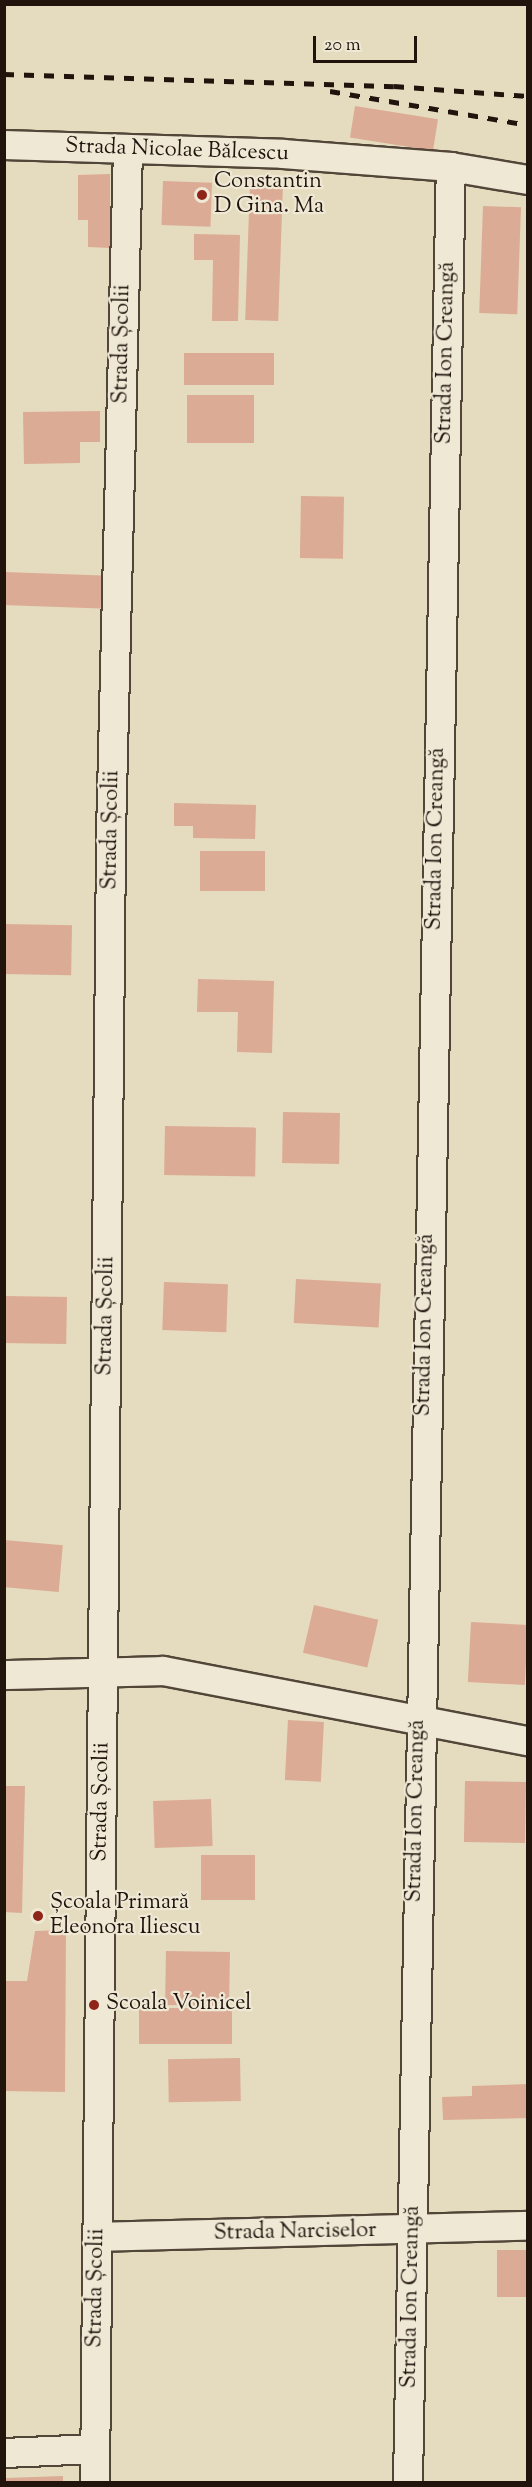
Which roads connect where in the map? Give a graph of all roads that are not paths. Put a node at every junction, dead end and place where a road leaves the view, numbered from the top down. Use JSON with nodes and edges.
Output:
{"nodes":[{"id":1,"x":4,"y":145,"type":"edge"},
{"id":2,"x":128,"y":150,"type":"junction"},
{"id":3,"x":451,"y":167,"type":"junction"},
{"id":4,"x":528,"y":180,"type":"edge"},
{"id":5,"x":104,"y":1670,"type":"junction"},
{"id":6,"x":4,"y":1675,"type":"edge"},
{"id":7,"x":418,"y":1721,"type":"junction"},
{"id":8,"x":528,"y":1741,"type":"edge"},
{"id":9,"x":528,"y":2226,"type":"edge"},
{"id":10,"x":414,"y":2230,"type":"junction"},
{"id":11,"x":98,"y":2237,"type":"junction"},
{"id":12,"x":96,"y":2449,"type":"junction"},
{"id":13,"x":4,"y":2452,"type":"edge"},
{"id":14,"x":95,"y":2482,"type":"edge"},
{"id":15,"x":408,"y":2482,"type":"edge"}],
"edges":[{"from":1,"to":2,"type":"street","name":"Strada Nicolae Bălcescu"},
{"from":2,"to":3,"type":"street","name":"Strada Nicolae Bălcescu"},
{"from":2,"to":5,"type":"street","name":"Strada Școlii"},
{"from":3,"to":4,"type":"street","name":"Strada Nicolae Bălcescu"},
{"from":3,"to":7,"type":"street","name":"Strada Ion Creangă"},
{"from":5,"to":6,"type":"street"},
{"from":5,"to":7,"type":"street"},
{"from":5,"to":11,"type":"street","name":"Strada Școlii"},
{"from":7,"to":8,"type":"street"},
{"from":7,"to":10,"type":"street","name":"Strada Ion Creangă"},
{"from":9,"to":10,"type":"street","name":"Strada Narciselor"},
{"from":10,"to":11,"type":"street","name":"Strada Narciselor"},
{"from":10,"to":15,"type":"street","name":"Strada Ion Creangă"},
{"from":11,"to":12,"type":"street","name":"Strada Școlii"},
{"from":12,"to":13,"type":"street"},
{"from":12,"to":14,"type":"street","name":"Strada Școlii"}]}
